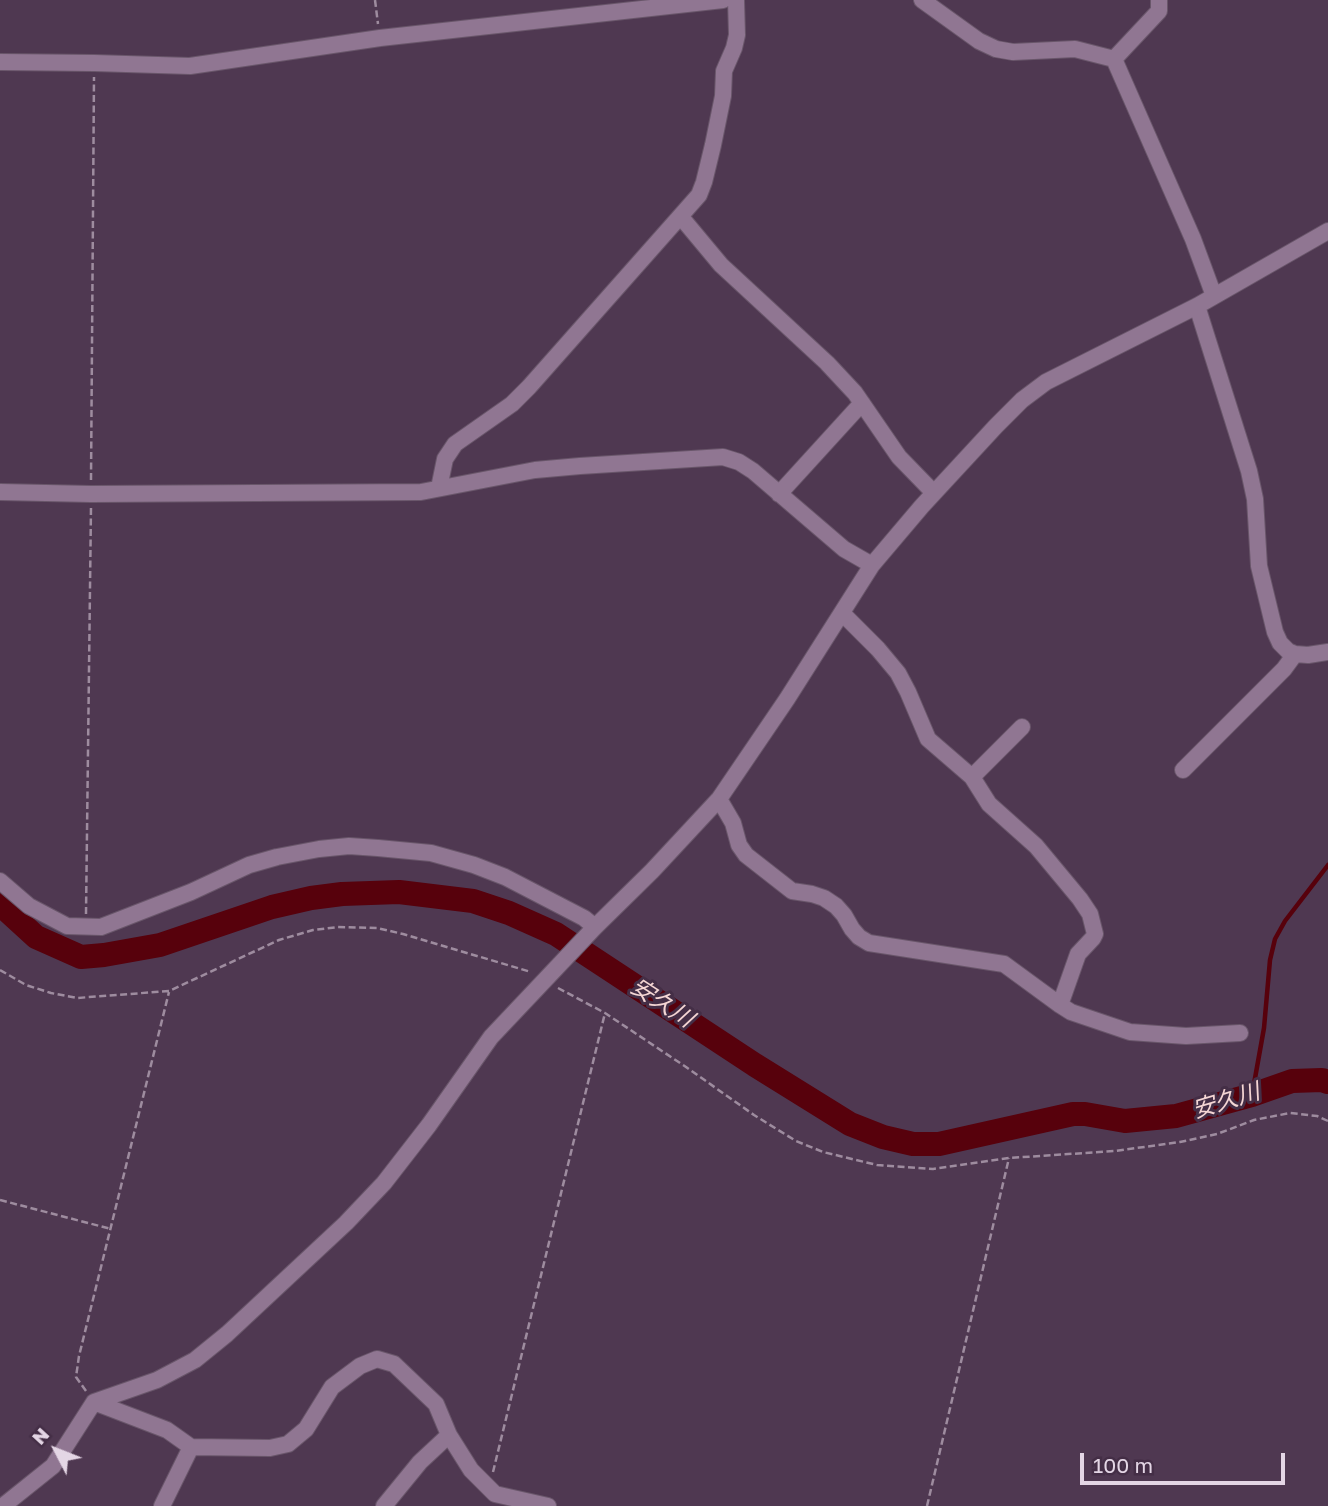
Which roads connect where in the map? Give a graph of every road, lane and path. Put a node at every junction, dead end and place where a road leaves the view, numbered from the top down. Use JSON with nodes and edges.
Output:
{"nodes":[{"id":1,"x":375,"y":0,"type":"edge"},
{"id":2,"x":723,"y":0,"type":"edge"},
{"id":3,"x":736,"y":0,"type":"edge"},
{"id":4,"x":922,"y":0,"type":"edge"},
{"id":5,"x":1159,"y":0,"type":"edge"},
{"id":6,"x":380,"y":38,"type":"junction"},
{"id":7,"x":1114,"y":59,"type":"junction"},
{"id":8,"x":0,"y":62,"type":"edge"},
{"id":9,"x":94,"y":63,"type":"junction"},
{"id":10,"x":681,"y":217,"type":"junction"},
{"id":11,"x":1328,"y":231,"type":"edge"},
{"id":12,"x":1214,"y":296,"type":"junction"},
{"id":13,"x":1197,"y":306,"type":"junction"},
{"id":14,"x":862,"y":403,"type":"junction"},
{"id":15,"x":439,"y":488,"type":"junction"},
{"id":16,"x":0,"y":492,"type":"edge"},
{"id":17,"x":934,"y":493,"type":"junction"},
{"id":18,"x":91,"y":494,"type":"junction"},
{"id":19,"x":779,"y":494,"type":"junction"},
{"id":20,"x":872,"y":565,"type":"junction"},
{"id":21,"x":842,"y":613,"type":"junction"},
{"id":22,"x":1328,"y":652,"type":"edge"},
{"id":23,"x":1295,"y":654,"type":"junction"},
{"id":24,"x":1022,"y":727,"type":"dead end"},
{"id":25,"x":1183,"y":770,"type":"dead end"},
{"id":26,"x":972,"y":777,"type":"junction"},
{"id":27,"x":719,"y":800,"type":"junction"},
{"id":28,"x":0,"y":881,"type":"edge"},
{"id":29,"x":86,"y":926,"type":"junction"},
{"id":30,"x":595,"y":927,"type":"junction"},
{"id":31,"x":0,"y":970,"type":"edge"},
{"id":32,"x":544,"y":981,"type":"junction"},
{"id":33,"x":169,"y":991,"type":"junction"},
{"id":34,"x":1060,"y":1005,"type":"junction"},
{"id":35,"x":605,"y":1013,"type":"junction"},
{"id":36,"x":1240,"y":1033,"type":"dead end"},
{"id":37,"x":1328,"y":1121,"type":"edge"},
{"id":38,"x":1010,"y":1158,"type":"junction"},
{"id":39,"x":0,"y":1200,"type":"edge"},
{"id":40,"x":111,"y":1229,"type":"junction"},
{"id":41,"x":94,"y":1402,"type":"junction"},
{"id":42,"x":449,"y":1435,"type":"junction"},
{"id":43,"x":191,"y":1447,"type":"junction"},
{"id":44,"x":495,"y":1494,"type":"junction"},
{"id":45,"x":3,"y":1506,"type":"edge"},
{"id":46,"x":162,"y":1506,"type":"edge"},
{"id":47,"x":384,"y":1506,"type":"edge"},
{"id":48,"x":548,"y":1506,"type":"edge"},
{"id":49,"x":927,"y":1506,"type":"edge"}],
"edges":[{"from":1,"to":6,"type":"path"},
{"from":2,"to":6,"type":"street"},
{"from":3,"to":10,"type":"street"},
{"from":4,"to":7,"type":"street"},
{"from":5,"to":7,"type":"street"},
{"from":6,"to":9,"type":"street"},
{"from":7,"to":12,"type":"street"},
{"from":8,"to":9,"type":"street"},
{"from":9,"to":18,"type":"path"},
{"from":10,"to":14,"type":"street"},
{"from":10,"to":15,"type":"street"},
{"from":11,"to":12,"type":"street"},
{"from":12,"to":13,"type":"street"},
{"from":13,"to":17,"type":"street"},
{"from":13,"to":23,"type":"street"},
{"from":14,"to":17,"type":"street"},
{"from":14,"to":19,"type":"street"},
{"from":15,"to":18,"type":"street"},
{"from":15,"to":19,"type":"street"},
{"from":16,"to":18,"type":"street"},
{"from":17,"to":20,"type":"street"},
{"from":18,"to":29,"type":"path"},
{"from":19,"to":20,"type":"street"},
{"from":20,"to":21,"type":"street"},
{"from":21,"to":26,"type":"street"},
{"from":21,"to":27,"type":"street"},
{"from":22,"to":23,"type":"street"},
{"from":23,"to":25,"type":"street"},
{"from":24,"to":26,"type":"street"},
{"from":26,"to":34,"type":"street"},
{"from":27,"to":30,"type":"street"},
{"from":27,"to":34,"type":"street"},
{"from":28,"to":29,"type":"street"},
{"from":29,"to":30,"type":"street"},
{"from":30,"to":32,"type":"street"},
{"from":31,"to":33,"type":"path"},
{"from":32,"to":33,"type":"path"},
{"from":32,"to":35,"type":"path"},
{"from":32,"to":41,"type":"street"},
{"from":33,"to":40,"type":"path"},
{"from":34,"to":36,"type":"street"},
{"from":35,"to":38,"type":"path"},
{"from":35,"to":44,"type":"path"},
{"from":37,"to":38,"type":"path"},
{"from":38,"to":49,"type":"path"},
{"from":39,"to":40,"type":"path"},
{"from":40,"to":41,"type":"path"},
{"from":41,"to":43,"type":"street"},
{"from":41,"to":45,"type":"street"},
{"from":42,"to":43,"type":"street"},
{"from":42,"to":44,"type":"street"},
{"from":42,"to":47,"type":"street"},
{"from":43,"to":46,"type":"street"},
{"from":44,"to":48,"type":"street"}]}
